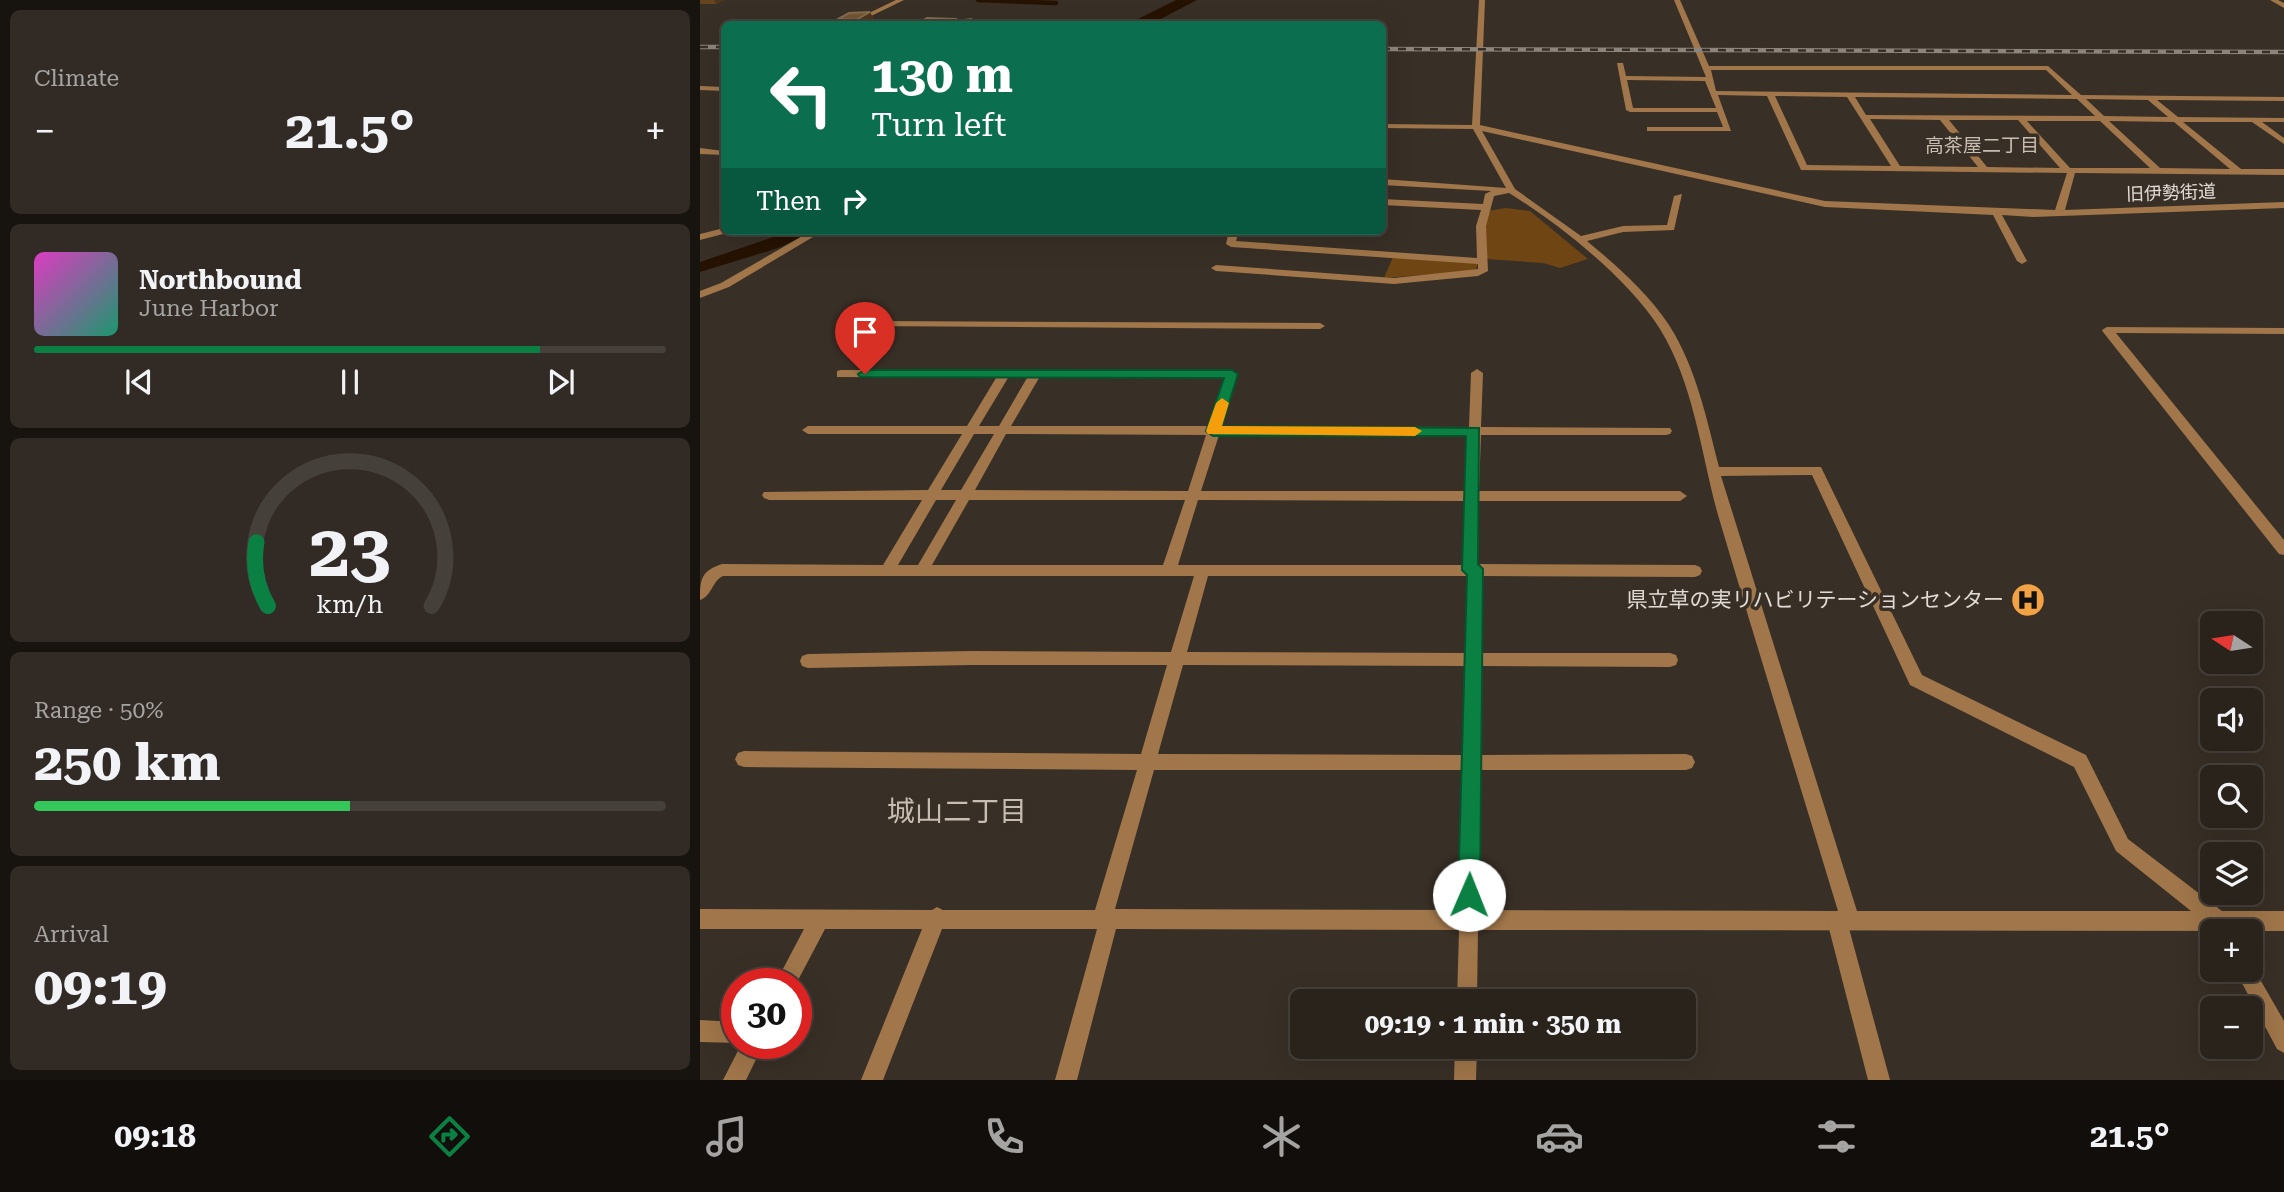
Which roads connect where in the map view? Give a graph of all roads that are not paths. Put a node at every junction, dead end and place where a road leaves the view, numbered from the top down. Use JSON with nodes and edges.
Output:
{"nodes":[{"id":1,"x":901,"y":0,"type":"edge"},
{"id":2,"x":1482,"y":0,"type":"edge"},
{"id":3,"x":1677,"y":0,"type":"edge"},
{"id":4,"x":2273,"y":0,"type":"edge"},
{"id":5,"x":2284,"y":6,"type":"edge"},
{"id":6,"x":859,"y":21,"type":"edge"},
{"id":7,"x":1619,"y":65,"type":"dead end"},
{"id":8,"x":1707,"y":68,"type":"junction"},
{"id":9,"x":1623,"y":78,"type":"junction"},
{"id":10,"x":1708,"y":79,"type":"junction"},
{"id":11,"x":700,"y":88,"type":"edge"},
{"id":12,"x":721,"y":89,"type":"edge"},
{"id":13,"x":1714,"y":93,"type":"junction"},
{"id":14,"x":1770,"y":94,"type":"junction"},
{"id":15,"x":1850,"y":94,"type":"junction"},
{"id":16,"x":2079,"y":97,"type":"junction"},
{"id":17,"x":2150,"y":98,"type":"junction"},
{"id":18,"x":2284,"y":99,"type":"edge"},
{"id":19,"x":1719,"y":110,"type":"junction"},
{"id":20,"x":1864,"y":117,"type":"junction"},
{"id":21,"x":1943,"y":118,"type":"junction"},
{"id":22,"x":2020,"y":118,"type":"junction"},
{"id":23,"x":2102,"y":119,"type":"junction"},
{"id":24,"x":2175,"y":119,"type":"junction"},
{"id":25,"x":2254,"y":120,"type":"junction"},
{"id":26,"x":2284,"y":120,"type":"edge"},
{"id":27,"x":1386,"y":126,"type":"edge"},
{"id":28,"x":1476,"y":127,"type":"junction"},
{"id":29,"x":1650,"y":129,"type":"dead end"},
{"id":30,"x":2284,"y":142,"type":"edge"},
{"id":31,"x":700,"y":151,"type":"edge"},
{"id":32,"x":721,"y":153,"type":"edge"},
{"id":33,"x":1897,"y":169,"type":"junction"},
{"id":34,"x":1984,"y":169,"type":"junction"},
{"id":35,"x":2070,"y":170,"type":"junction"},
{"id":36,"x":2157,"y":170,"type":"junction"},
{"id":37,"x":2238,"y":171,"type":"junction"},
{"id":38,"x":2284,"y":172,"type":"edge"},
{"id":39,"x":1386,"y":182,"type":"edge"},
{"id":40,"x":1510,"y":190,"type":"junction"},
{"id":41,"x":1679,"y":196,"type":"dead end"},
{"id":42,"x":1386,"y":202,"type":"edge"},
{"id":43,"x":2284,"y":205,"type":"edge"},
{"id":44,"x":1485,"y":207,"type":"junction"},
{"id":45,"x":2059,"y":213,"type":"junction"},
{"id":46,"x":1997,"y":214,"type":"junction"},
{"id":47,"x":721,"y":232,"type":"edge"},
{"id":48,"x":811,"y":235,"type":"edge"},
{"id":49,"x":1233,"y":235,"type":"edge"},
{"id":50,"x":700,"y":237,"type":"edge"},
{"id":51,"x":1577,"y":240,"type":"junction"},
{"id":52,"x":1481,"y":261,"type":"junction"},
{"id":53,"x":2022,"y":261,"type":"dead end"},
{"id":54,"x":1216,"y":268,"type":"dead end"},
{"id":55,"x":700,"y":295,"type":"edge"},
{"id":56,"x":872,"y":324,"type":"dead end"},
{"id":57,"x":1320,"y":326,"type":"dead end"},
{"id":58,"x":2284,"y":331,"type":"edge"},
{"id":59,"x":1477,"y":373,"type":"dead end"},
{"id":60,"x":841,"y":374,"type":"dead end"},
{"id":61,"x":1004,"y":374,"type":"junction"},
{"id":62,"x":1035,"y":374,"type":"junction"},
{"id":63,"x":807,"y":430,"type":"dead end"},
{"id":64,"x":1003,"y":430,"type":"junction"},
{"id":65,"x":971,"y":431,"type":"junction"},
{"id":66,"x":1213,"y":431,"type":"junction"},
{"id":67,"x":1474,"y":431,"type":"junction"},
{"id":68,"x":1666,"y":431,"type":"dead end"},
{"id":69,"x":1713,"y":472,"type":"junction"},
{"id":70,"x":932,"y":494,"type":"junction"},
{"id":71,"x":769,"y":495,"type":"dead end"},
{"id":72,"x":965,"y":495,"type":"junction"},
{"id":73,"x":1193,"y":496,"type":"junction"},
{"id":74,"x":1471,"y":496,"type":"junction"},
{"id":75,"x":1680,"y":496,"type":"dead end"},
{"id":76,"x":2284,"y":550,"type":"edge"},
{"id":77,"x":1203,"y":569,"type":"junction"},
{"id":78,"x":1473,"y":569,"type":"junction"},
{"id":79,"x":887,"y":570,"type":"junction"},
{"id":80,"x":922,"y":570,"type":"junction"},
{"id":81,"x":1169,"y":570,"type":"junction"},
{"id":82,"x":1695,"y":571,"type":"dead end"},
{"id":83,"x":700,"y":594,"type":"edge"},
{"id":84,"x":1474,"y":659,"type":"junction"},
{"id":85,"x":1177,"y":660,"type":"junction"},
{"id":86,"x":1670,"y":660,"type":"dead end"},
{"id":87,"x":808,"y":661,"type":"dead end"},
{"id":88,"x":744,"y":760,"type":"dead end"},
{"id":89,"x":1472,"y":761,"type":"junction"},
{"id":90,"x":1148,"y":762,"type":"junction"},
{"id":91,"x":1686,"y":762,"type":"dead end"},
{"id":92,"x":1107,"y":917,"type":"junction"},
{"id":93,"x":820,"y":918,"type":"junction"},
{"id":94,"x":937,"y":918,"type":"junction"},
{"id":95,"x":700,"y":919,"type":"edge"},
{"id":96,"x":2213,"y":919,"type":"edge"},
{"id":97,"x":1844,"y":921,"type":"junction"},
{"id":98,"x":2284,"y":921,"type":"edge"},
{"id":99,"x":1468,"y":922,"type":"junction"},
{"id":100,"x":2263,"y":923,"type":"edge"},
{"id":101,"x":2200,"y":926,"type":"edge"},
{"id":102,"x":793,"y":968,"type":"edge"},
{"id":103,"x":2252,"y":982,"type":"edge"},
{"id":104,"x":1466,"y":989,"type":"edge"},
{"id":105,"x":700,"y":1031,"type":"edge"},
{"id":106,"x":721,"y":1032,"type":"edge"},
{"id":107,"x":2284,"y":1042,"type":"edge"},
{"id":108,"x":745,"y":1059,"type":"edge"},
{"id":109,"x":1466,"y":1059,"type":"edge"},
{"id":110,"x":734,"y":1080,"type":"edge"},
{"id":111,"x":872,"y":1080,"type":"edge"},
{"id":112,"x":1066,"y":1080,"type":"edge"},
{"id":113,"x":1465,"y":1080,"type":"edge"},
{"id":114,"x":1879,"y":1080,"type":"edge"}],
"edges":[{"from":1,"to":6,"type":"street"},
{"from":2,"to":28,"type":"street"},
{"from":3,"to":8,"type":"street"},
{"from":4,"to":5,"type":"street"},
{"from":7,"to":9,"type":"street"},
{"from":8,"to":10,"type":"street"},
{"from":8,"to":16,"type":"street"},
{"from":9,"to":10,"type":"street"},
{"from":9,"to":19,"type":"street"},
{"from":10,"to":13,"type":"street"},
{"from":11,"to":12,"type":"street"},
{"from":13,"to":14,"type":"street"},
{"from":13,"to":19,"type":"street"},
{"from":14,"to":15,"type":"street"},
{"from":14,"to":33,"type":"street"},
{"from":15,"to":16,"type":"street"},
{"from":15,"to":20,"type":"street"},
{"from":16,"to":17,"type":"street"},
{"from":16,"to":23,"type":"street"},
{"from":17,"to":18,"type":"street"},
{"from":17,"to":24,"type":"street"},
{"from":19,"to":29,"type":"street"},
{"from":20,"to":21,"type":"street"},
{"from":20,"to":33,"type":"street"},
{"from":21,"to":22,"type":"street"},
{"from":21,"to":34,"type":"street"},
{"from":22,"to":23,"type":"street"},
{"from":22,"to":35,"type":"street"},
{"from":23,"to":24,"type":"street"},
{"from":23,"to":36,"type":"street"},
{"from":24,"to":25,"type":"street"},
{"from":24,"to":37,"type":"street"},
{"from":25,"to":26,"type":"street"},
{"from":25,"to":30,"type":"street"},
{"from":27,"to":28,"type":"street","name":"旧伊勢街道"},
{"from":28,"to":40,"type":"street"},
{"from":28,"to":46,"type":"street","name":"旧伊勢街道"},
{"from":31,"to":32,"type":"street"},
{"from":33,"to":34,"type":"street"},
{"from":34,"to":35,"type":"street"},
{"from":35,"to":36,"type":"street"},
{"from":35,"to":45,"type":"street"},
{"from":36,"to":37,"type":"street"},
{"from":37,"to":38,"type":"street"},
{"from":39,"to":40,"type":"street"},
{"from":40,"to":44,"type":"street"},
{"from":40,"to":51,"type":"street"},
{"from":41,"to":51,"type":"street"},
{"from":42,"to":44,"type":"street"},
{"from":43,"to":45,"type":"street","name":"旧伊勢街道"},
{"from":44,"to":52,"type":"street"},
{"from":45,"to":46,"type":"street","name":"旧伊勢街道"},
{"from":46,"to":53,"type":"street"},
{"from":47,"to":50,"type":"street"},
{"from":48,"to":55,"type":"street"},
{"from":49,"to":52,"type":"street"},
{"from":51,"to":69,"type":"street"},
{"from":52,"to":54,"type":"street"},
{"from":56,"to":57,"type":"street"},
{"from":58,"to":76,"type":"street"},
{"from":59,"to":67,"type":"street"},
{"from":60,"to":61,"type":"street"},
{"from":61,"to":62,"type":"street"},
{"from":61,"to":65,"type":"street"},
{"from":62,"to":64,"type":"street"},
{"from":62,"to":66,"type":"street"},
{"from":63,"to":65,"type":"street"},
{"from":64,"to":65,"type":"street"},
{"from":64,"to":66,"type":"street"},
{"from":64,"to":72,"type":"street"},
{"from":65,"to":70,"type":"street"},
{"from":66,"to":67,"type":"street"},
{"from":66,"to":73,"type":"street"},
{"from":67,"to":68,"type":"street"},
{"from":67,"to":74,"type":"street"},
{"from":69,"to":96,"type":"street"},
{"from":69,"to":97,"type":"street"},
{"from":70,"to":71,"type":"street"},
{"from":70,"to":72,"type":"street"},
{"from":70,"to":79,"type":"street"},
{"from":72,"to":73,"type":"street"},
{"from":72,"to":80,"type":"street"},
{"from":73,"to":74,"type":"street"},
{"from":73,"to":81,"type":"street"},
{"from":74,"to":75,"type":"street"},
{"from":74,"to":78,"type":"street"},
{"from":77,"to":78,"type":"street"},
{"from":77,"to":81,"type":"street"},
{"from":77,"to":85,"type":"street"},
{"from":78,"to":82,"type":"street"},
{"from":78,"to":84,"type":"street"},
{"from":79,"to":80,"type":"street"},
{"from":79,"to":83,"type":"street"},
{"from":80,"to":81,"type":"street"},
{"from":84,"to":85,"type":"street"},
{"from":84,"to":86,"type":"street"},
{"from":84,"to":89,"type":"street"},
{"from":85,"to":87,"type":"street"},
{"from":85,"to":90,"type":"street"},
{"from":88,"to":90,"type":"street"},
{"from":89,"to":90,"type":"street"},
{"from":89,"to":91,"type":"street"},
{"from":89,"to":99,"type":"street"},
{"from":90,"to":92,"type":"street"},
{"from":92,"to":94,"type":"street"},
{"from":92,"to":99,"type":"street"},
{"from":92,"to":112,"type":"street"},
{"from":93,"to":94,"type":"street"},
{"from":93,"to":95,"type":"street"},
{"from":93,"to":102,"type":"street"},
{"from":94,"to":111,"type":"street"},
{"from":97,"to":99,"type":"street"},
{"from":97,"to":101,"type":"street"},
{"from":97,"to":114,"type":"street"},
{"from":98,"to":100,"type":"street"},
{"from":99,"to":104,"type":"street"},
{"from":103,"to":107,"type":"street"},
{"from":105,"to":106,"type":"street"},
{"from":108,"to":110,"type":"street"},
{"from":109,"to":113,"type":"street"}]}
